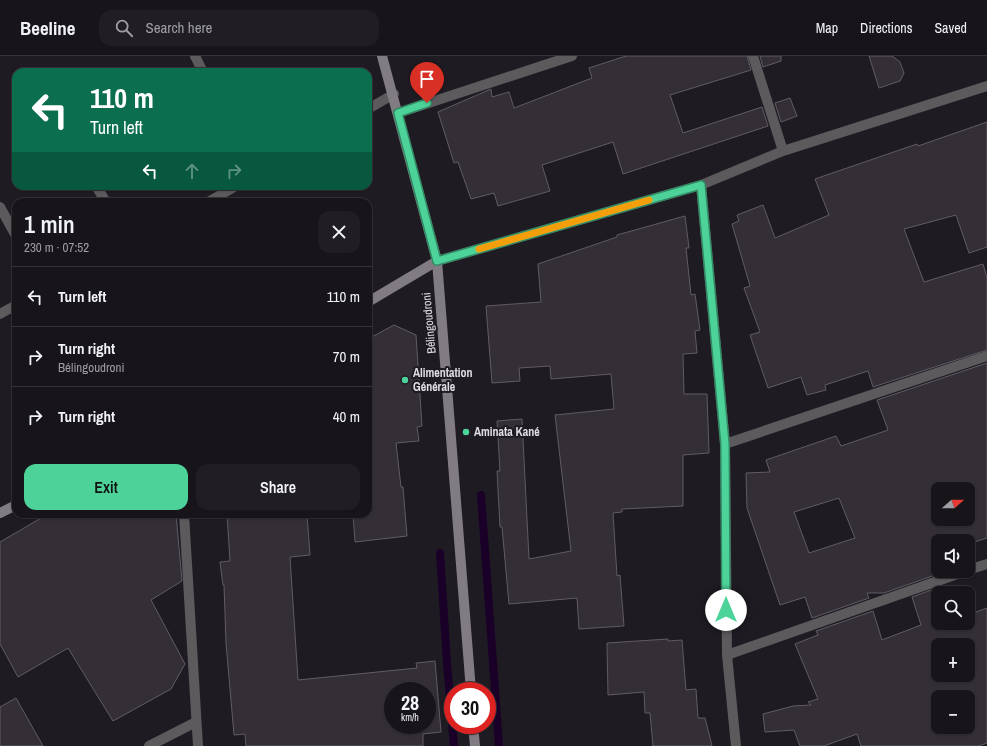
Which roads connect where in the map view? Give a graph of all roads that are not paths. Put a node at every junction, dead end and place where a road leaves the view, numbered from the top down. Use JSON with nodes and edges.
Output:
{"nodes":[{"id":1,"x":195,"y":56,"type":"edge"},
{"id":2,"x":382,"y":56,"type":"edge"},
{"id":3,"x":572,"y":56,"type":"edge"},
{"id":4,"x":753,"y":56,"type":"edge"},
{"id":5,"x":201,"y":68,"type":"edge"},
{"id":6,"x":987,"y":86,"type":"edge"},
{"id":7,"x":394,"y":94,"type":"junction"},
{"id":8,"x":372,"y":107,"type":"edge"},
{"id":9,"x":398,"y":113,"type":"junction"},
{"id":10,"x":783,"y":151,"type":"junction"},
{"id":11,"x":701,"y":185,"type":"junction"},
{"id":12,"x":229,"y":190,"type":"edge"},
{"id":13,"x":215,"y":198,"type":"edge"},
{"id":14,"x":0,"y":206,"type":"edge"},
{"id":15,"x":12,"y":228,"type":"edge"},
{"id":16,"x":437,"y":261,"type":"junction"},
{"id":17,"x":372,"y":300,"type":"edge"},
{"id":18,"x":12,"y":307,"type":"edge"},
{"id":19,"x":0,"y":314,"type":"edge"},
{"id":20,"x":987,"y":356,"type":"edge"},
{"id":21,"x":725,"y":444,"type":"junction"},
{"id":22,"x":12,"y":507,"type":"edge"},
{"id":23,"x":0,"y":514,"type":"edge"},
{"id":24,"x":184,"y":518,"type":"edge"},
{"id":25,"x":987,"y":564,"type":"edge"},
{"id":26,"x":975,"y":568,"type":"edge"},
{"id":27,"x":947,"y":578,"type":"edge"},
{"id":28,"x":727,"y":655,"type":"junction"},
{"id":29,"x":470,"y":682,"type":"edge"},
{"id":30,"x":196,"y":722,"type":"junction"},
{"id":31,"x":474,"y":734,"type":"edge"},
{"id":32,"x":149,"y":746,"type":"edge"},
{"id":33,"x":198,"y":746,"type":"edge"},
{"id":34,"x":475,"y":746,"type":"edge"},
{"id":35,"x":736,"y":746,"type":"edge"}],
"edges":[{"from":1,"to":5,"type":"street"},
{"from":2,"to":7,"type":"street","name":"Bélingoudroni"},
{"from":3,"to":9,"type":"street"},
{"from":4,"to":10,"type":"street"},
{"from":6,"to":10,"type":"street"},
{"from":7,"to":8,"type":"street"},
{"from":7,"to":9,"type":"street","name":"Bélingoudroni"},
{"from":9,"to":16,"type":"street","name":"Bélingoudroni"},
{"from":10,"to":11,"type":"street"},
{"from":11,"to":16,"type":"street"},
{"from":11,"to":21,"type":"street"},
{"from":12,"to":13,"type":"street"},
{"from":14,"to":15,"type":"street"},
{"from":16,"to":17,"type":"street"},
{"from":16,"to":29,"type":"street","name":"Bélingoudroni"},
{"from":18,"to":19,"type":"street"},
{"from":20,"to":21,"type":"street"},
{"from":21,"to":28,"type":"street"},
{"from":22,"to":23,"type":"street"},
{"from":24,"to":30,"type":"street"},
{"from":25,"to":26,"type":"street"},
{"from":27,"to":28,"type":"street"},
{"from":28,"to":35,"type":"street"},
{"from":30,"to":32,"type":"street"},
{"from":30,"to":33,"type":"street"},
{"from":31,"to":34,"type":"street"}]}
